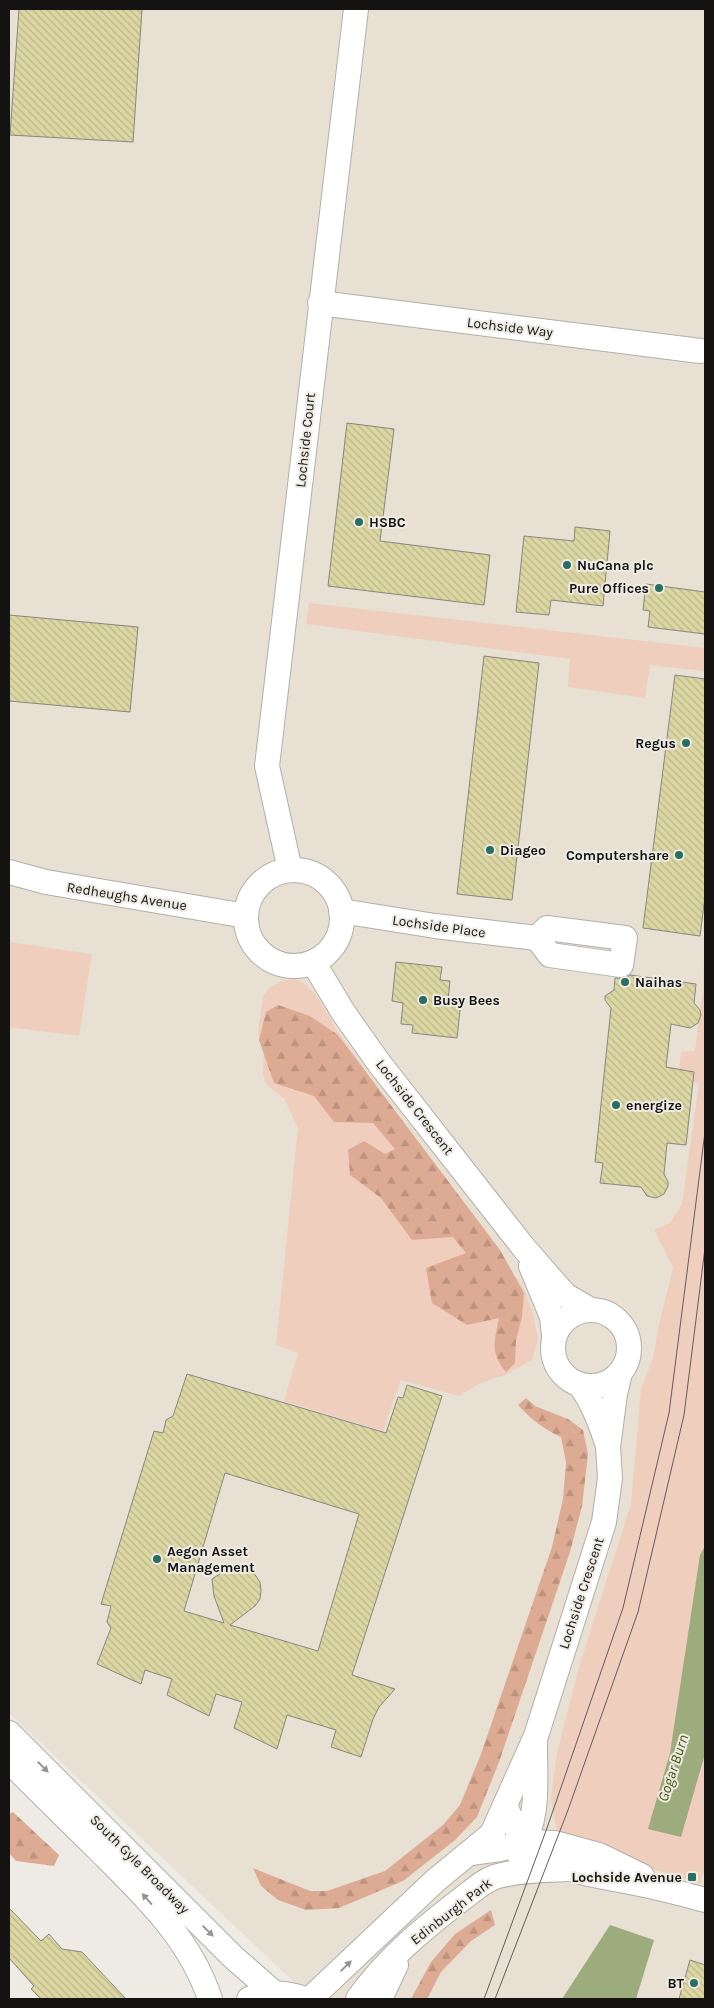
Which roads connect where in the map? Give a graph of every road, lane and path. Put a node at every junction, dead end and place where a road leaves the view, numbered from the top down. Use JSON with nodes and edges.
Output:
{"nodes":[{"id":1,"x":356,"y":9,"type":"edge"},
{"id":2,"x":320,"y":303,"type":"junction"},
{"id":3,"x":700,"y":351,"type":"dead end"},
{"id":4,"x":290,"y":870,"type":"junction"},
{"id":5,"x":9,"y":872,"type":"edge"},
{"id":6,"x":341,"y":911,"type":"junction"},
{"id":7,"x":246,"y":916,"type":"junction"},
{"id":8,"x":537,"y":938,"type":"dead end"},
{"id":9,"x":313,"y":962,"type":"junction"},
{"id":10,"x":524,"y":1248,"type":"junction"},
{"id":11,"x":589,"y":1310,"type":"junction"},
{"id":12,"x":554,"y":1335,"type":"junction"},
{"id":13,"x":620,"y":1373,"type":"junction"},
{"id":14,"x":580,"y":1385,"type":"junction"},
{"id":15,"x":608,"y":1447,"type":"junction"},
{"id":16,"x":9,"y":1733,"type":"edge"},
{"id":17,"x":536,"y":1736,"type":"junction"},
{"id":18,"x":9,"y":1761,"type":"edge"},
{"id":19,"x":505,"y":1804,"type":"junction"},
{"id":20,"x":535,"y":1806,"type":"junction"},
{"id":21,"x":526,"y":1842,"type":"junction"},
{"id":22,"x":564,"y":1845,"type":"junction"},
{"id":23,"x":471,"y":1853,"type":"junction"},
{"id":24,"x":567,"y":1869,"type":"junction"},
{"id":25,"x":496,"y":1876,"type":"junction"},
{"id":26,"x":668,"y":1890,"type":"junction"},
{"id":27,"x":705,"y":1900,"type":"edge"},
{"id":28,"x":405,"y":1946,"type":"junction"},
{"id":29,"x":273,"y":1992,"type":"junction"},
{"id":30,"x":210,"y":1999,"type":"edge"},
{"id":31,"x":249,"y":1999,"type":"edge"},
{"id":32,"x":305,"y":1999,"type":"edge"},
{"id":33,"x":310,"y":1999,"type":"edge"},
{"id":34,"x":358,"y":1999,"type":"edge"},
{"id":35,"x":380,"y":1999,"type":"edge"}],
"edges":[{"from":1,"to":2,"type":"street","name":"Lochside Court"},
{"from":2,"to":3,"type":"street","name":"Lochside Way"},
{"from":2,"to":4,"type":"street","name":"Lochside Court"},
{"from":4,"to":6,"type":"street"},
{"from":4,"to":7,"type":"street"},
{"from":5,"to":7,"type":"street","name":"Redheughs Avenue"},
{"from":6,"to":8,"type":"street","name":"Lochside Place"},
{"from":6,"to":9,"type":"street"},
{"from":7,"to":9,"type":"street"},
{"from":9,"to":10,"type":"street","name":"Lochside Crescent"},
{"from":10,"to":11,"type":"street","name":"Lochside Crescent"},
{"from":10,"to":12,"type":"street","name":"Lochside Crescent"},
{"from":11,"to":12,"type":"street"},
{"from":11,"to":13,"type":"street","name":"Lochside Crescent"},
{"from":12,"to":14,"type":"street","name":"Lochside Crescent"},
{"from":13,"to":14,"type":"street"},
{"from":13,"to":15,"type":"street","name":"Lochside Crescent"},
{"from":14,"to":15,"type":"street","name":"Lochside Crescent"},
{"from":15,"to":17,"type":"street","name":"Lochside Crescent"},
{"from":16,"to":29,"type":"street","name":"South Gyle Broadway","one_way":true},
{"from":17,"to":19,"type":"street","name":"Lochside Crescent"},
{"from":17,"to":20,"type":"street","name":"Lochside Crescent"},
{"from":30,"to":18,"type":"street","name":"South Gyle Broadway","one_way":true},
{"from":19,"to":21,"type":"street"},
{"from":19,"to":23,"type":"street","name":"Lochside Crescent"},
{"from":20,"to":21,"type":"street","name":"Lochside Crescent"},
{"from":20,"to":22,"type":"street","name":"Lochside Crescent"},
{"from":21,"to":22,"type":"street"},
{"from":21,"to":23,"type":"street"},
{"from":21,"to":24,"type":"street"},
{"from":21,"to":25,"type":"street","name":"Lochside Crescent"},
{"from":22,"to":26,"type":"street"},
{"from":33,"to":23,"type":"street","name":"Edinburgh Park","one_way":true},
{"from":24,"to":25,"type":"street","name":"Edinburgh Park"},
{"from":24,"to":26,"type":"street"},
{"from":25,"to":28,"type":"street","name":"Edinburgh Park"},
{"from":26,"to":27,"type":"street"},
{"from":28,"to":34,"type":"street","name":"Edinburgh Park"},
{"from":28,"to":35,"type":"street"},
{"from":29,"to":31,"type":"street"},
{"from":29,"to":32,"type":"street"}]}
